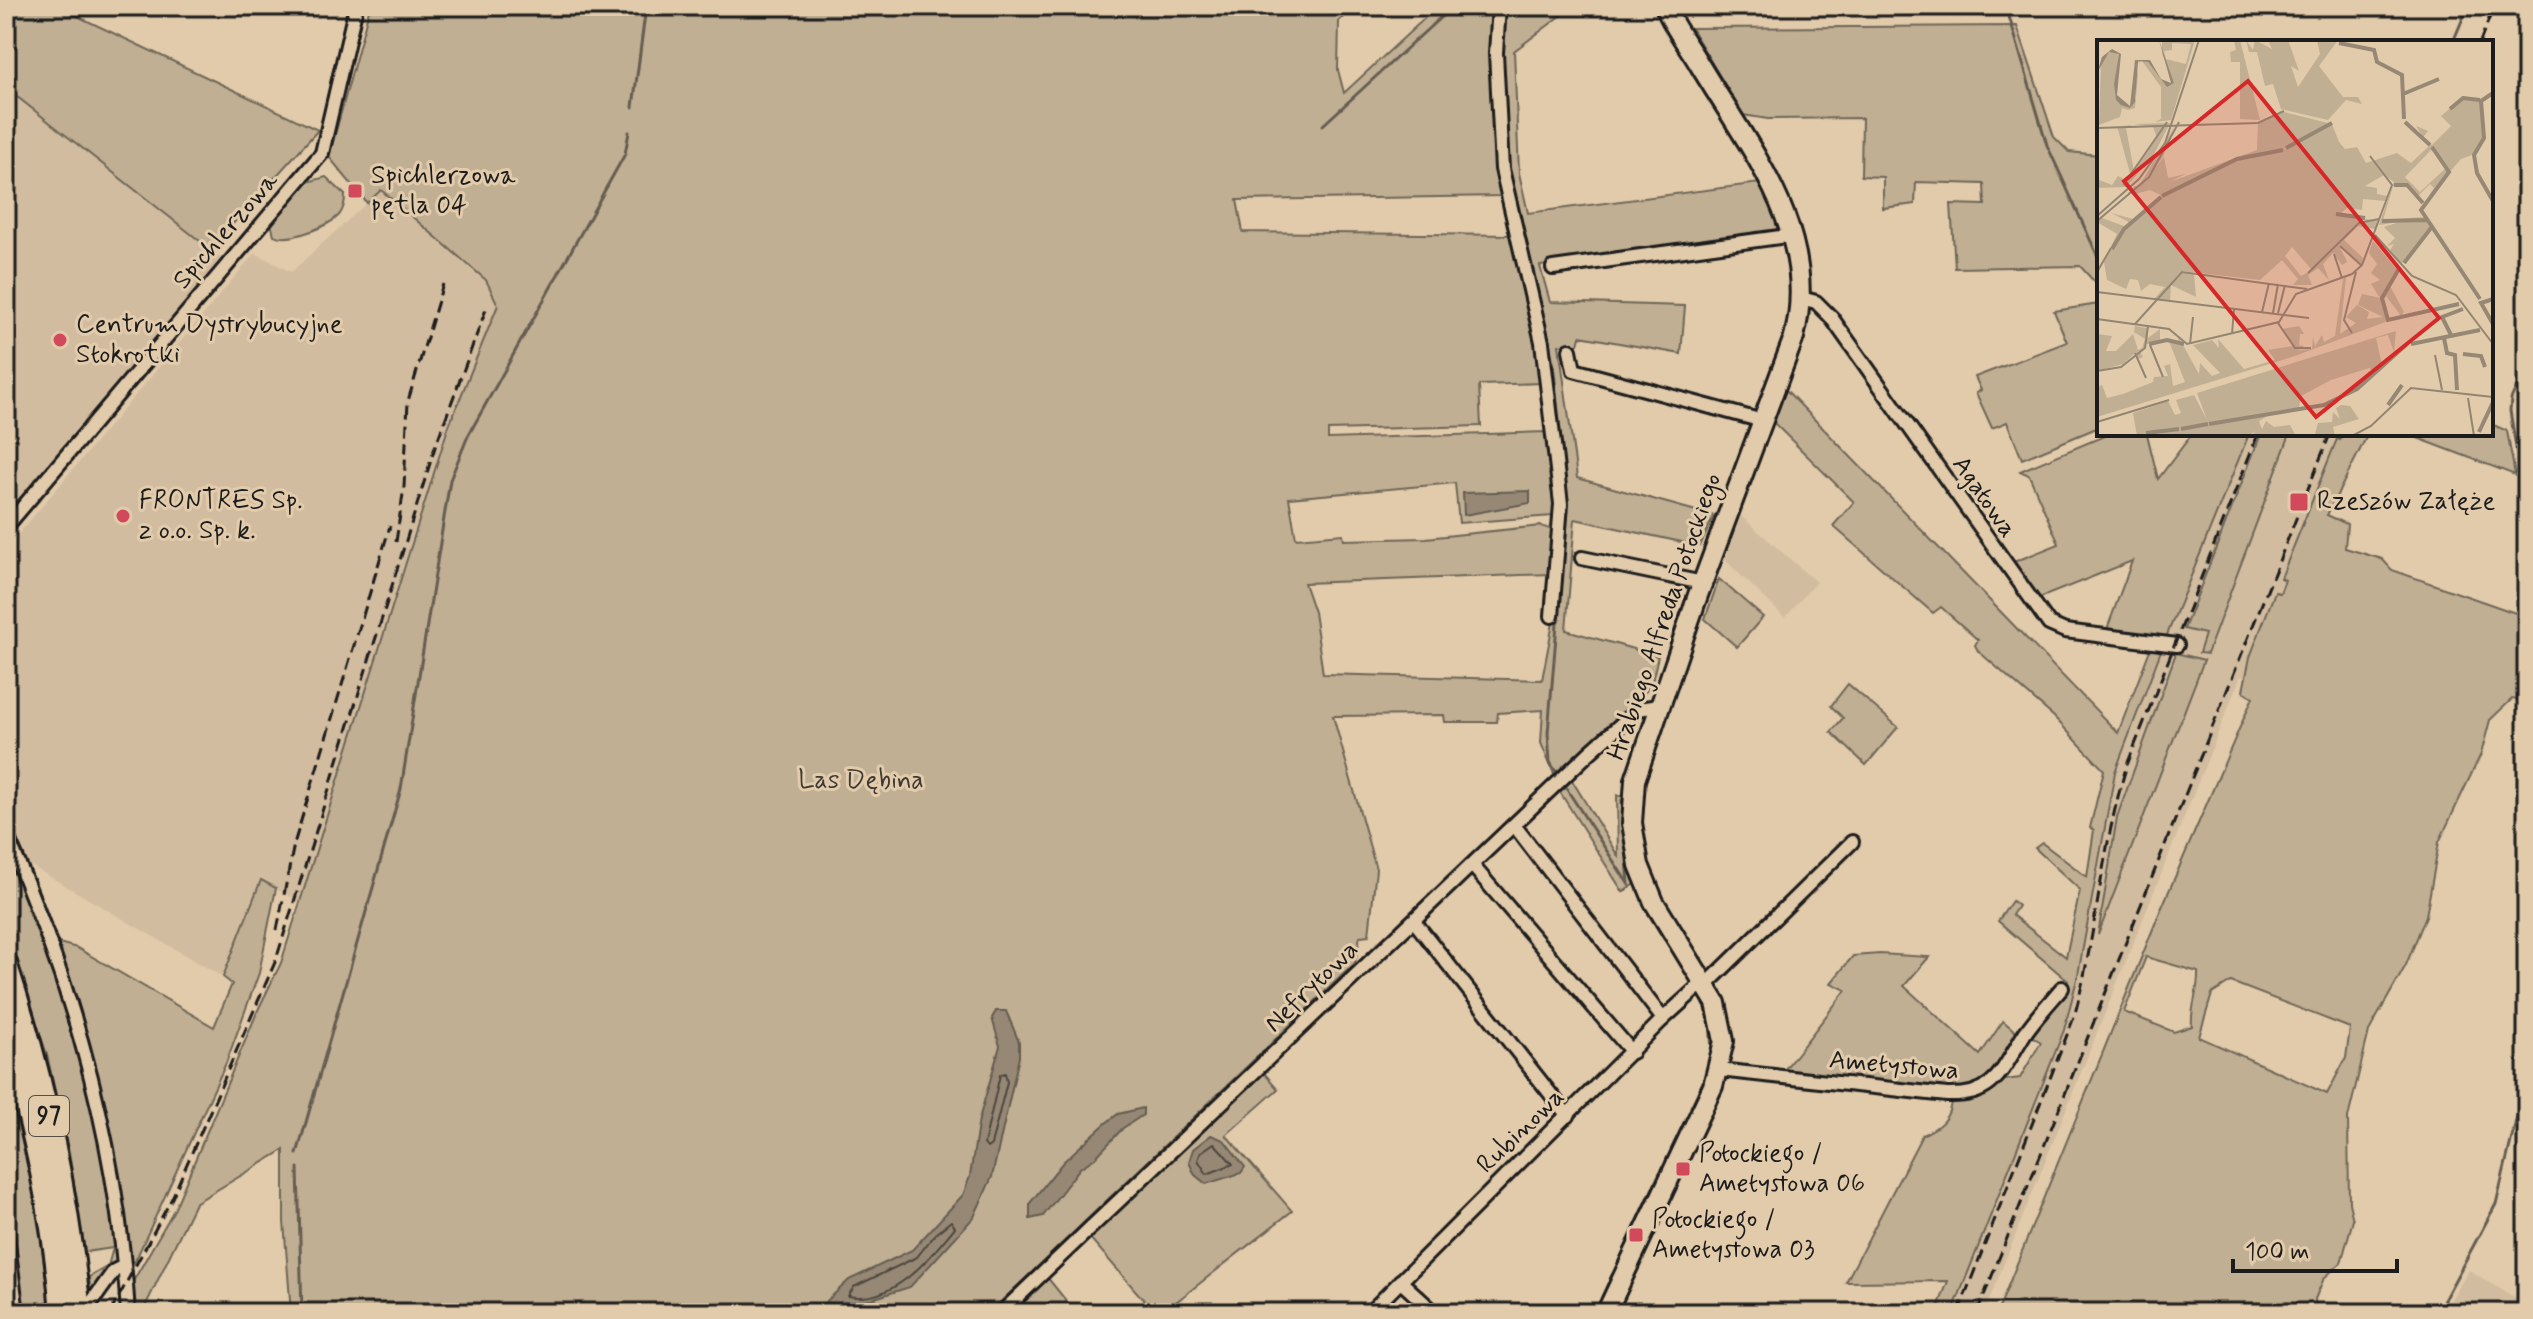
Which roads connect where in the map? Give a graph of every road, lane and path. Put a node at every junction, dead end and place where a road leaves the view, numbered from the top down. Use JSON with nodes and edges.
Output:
{"nodes":[{"id":1,"x":356,"y":6,"type":"edge"},
{"id":2,"x":1499,"y":6,"type":"edge"},
{"id":3,"x":1665,"y":6,"type":"edge"},
{"id":4,"x":1794,"y":235,"type":"junction"},
{"id":5,"x":1553,"y":268,"type":"dead end"},
{"id":6,"x":1801,"y":298,"type":"junction"},
{"id":7,"x":1570,"y":350,"type":"dead end"},
{"id":8,"x":1763,"y":421,"type":"junction"},
{"id":9,"x":6,"y":527,"type":"edge"},
{"id":10,"x":1582,"y":558,"type":"dead end"},
{"id":11,"x":1703,"y":583,"type":"junction"},
{"id":12,"x":1552,"y":616,"type":"dead end"},
{"id":13,"x":2177,"y":645,"type":"dead end"},
{"id":14,"x":1659,"y":706,"type":"junction"},
{"id":15,"x":1514,"y":825,"type":"junction"},
{"id":16,"x":6,"y":834,"type":"edge"},
{"id":17,"x":1852,"y":842,"type":"dead end"},
{"id":18,"x":1472,"y":865,"type":"junction"},
{"id":19,"x":1414,"y":921,"type":"junction"},
{"id":20,"x":6,"y":963,"type":"edge"},
{"id":21,"x":1706,"y":985,"type":"junction"},
{"id":22,"x":2062,"y":988,"type":"dead end"},
{"id":23,"x":1663,"y":1019,"type":"junction"},
{"id":24,"x":6,"y":1022,"type":"edge"},
{"id":25,"x":1632,"y":1052,"type":"junction"},
{"id":26,"x":1719,"y":1070,"type":"junction"},
{"id":27,"x":1568,"y":1116,"type":"junction"},
{"id":28,"x":6,"y":1229,"type":"edge"},
{"id":29,"x":124,"y":1266,"type":"junction"},
{"id":30,"x":1400,"y":1281,"type":"junction"},
{"id":31,"x":71,"y":1312,"type":"edge"},
{"id":32,"x":17,"y":1313,"type":"edge"},
{"id":33,"x":128,"y":1313,"type":"edge"},
{"id":34,"x":1001,"y":1313,"type":"edge"},
{"id":35,"x":1369,"y":1313,"type":"edge"},
{"id":36,"x":1435,"y":1313,"type":"edge"},
{"id":37,"x":1606,"y":1313,"type":"edge"}],
"edges":[{"from":1,"to":9,"type":"street","name":"Spichlerzowa"},
{"from":2,"to":12,"type":"street"},
{"from":3,"to":4,"type":"street","name":"Hrabiego Alfreda Potockiego"},
{"from":4,"to":5,"type":"street"},
{"from":4,"to":6,"type":"street","name":"Hrabiego Alfreda Potockiego"},
{"from":6,"to":8,"type":"street","name":"Hrabiego Alfreda Potockiego"},
{"from":6,"to":13,"type":"street","name":"Agatowa"},
{"from":7,"to":8,"type":"street"},
{"from":8,"to":11,"type":"street","name":"Hrabiego Alfreda Potockiego"},
{"from":10,"to":11,"type":"street"},
{"from":11,"to":14,"type":"street","name":"Hrabiego Alfreda Potockiego"},
{"from":14,"to":15,"type":"street","name":"Nefrytowa"},
{"from":14,"to":21,"type":"street","name":"Hrabiego Alfreda Potockiego"},
{"from":15,"to":18,"type":"street","name":"Nefrytowa"},
{"from":15,"to":23,"type":"street"},
{"from":16,"to":29,"type":"street"},
{"from":17,"to":21,"type":"street","name":"Rubinowa"},
{"from":18,"to":19,"type":"street","name":"Nefrytowa"},
{"from":18,"to":25,"type":"street"},
{"from":19,"to":27,"type":"street"},
{"from":19,"to":34,"type":"street","name":"Nefrytowa"},
{"from":20,"to":31,"type":"main road","number":"97"},
{"from":21,"to":23,"type":"street","name":"Rubinowa"},
{"from":21,"to":26,"type":"street","name":"Hrabiego Alfreda Potockiego"},
{"from":22,"to":26,"type":"street","name":"Ametystowa"},
{"from":23,"to":25,"type":"street","name":"Rubinowa"},
{"from":24,"to":31,"type":"main road","number":"97"},
{"from":25,"to":27,"type":"street","name":"Rubinowa"},
{"from":26,"to":37,"type":"street","name":"Hrabiego Alfreda Potockiego"},
{"from":27,"to":30,"type":"street","name":"Rubinowa"},
{"from":28,"to":32,"type":"street"},
{"from":29,"to":31,"type":"street"},
{"from":29,"to":33,"type":"street"},
{"from":30,"to":35,"type":"street","name":"Rubinowa"},
{"from":30,"to":36,"type":"street"}]}
